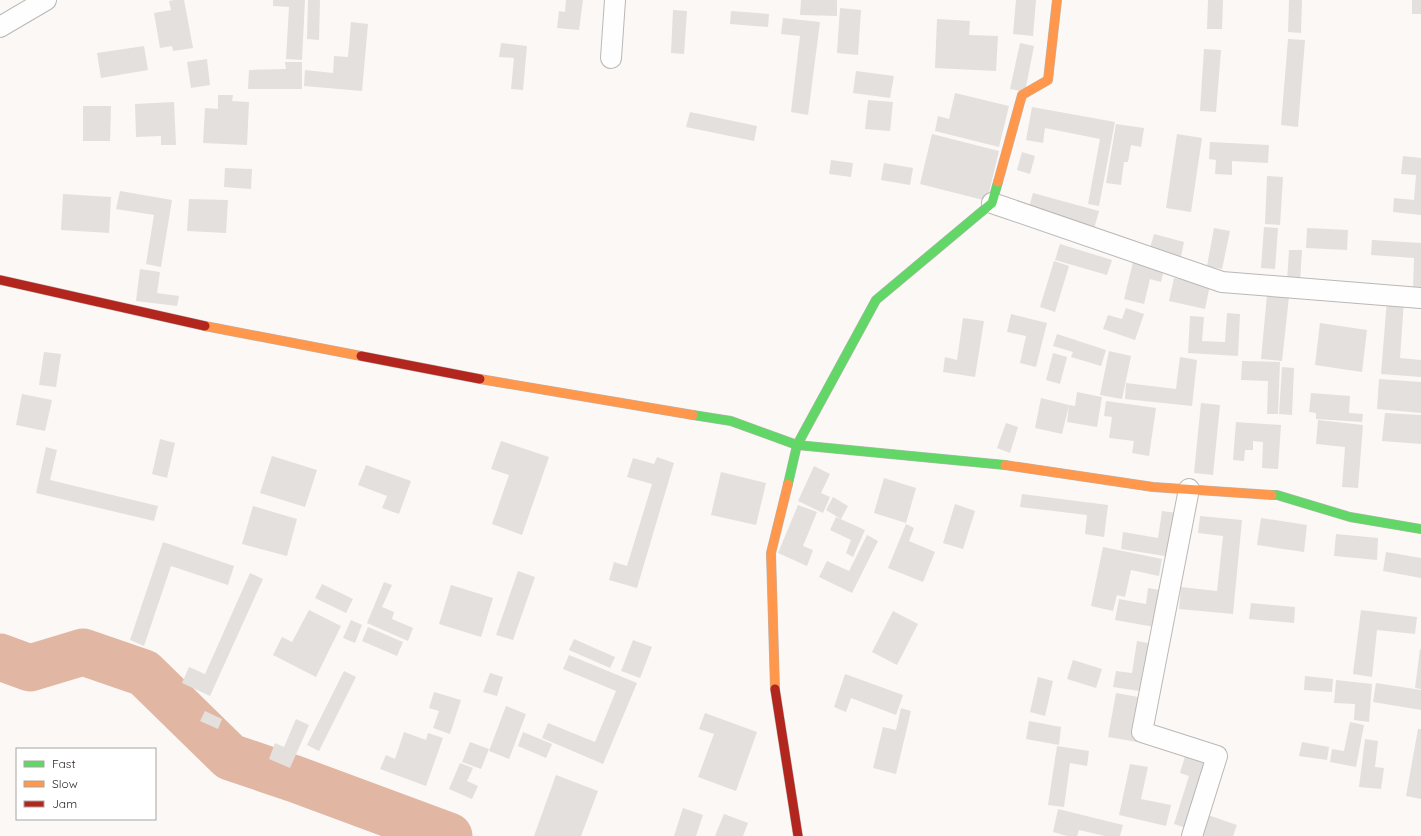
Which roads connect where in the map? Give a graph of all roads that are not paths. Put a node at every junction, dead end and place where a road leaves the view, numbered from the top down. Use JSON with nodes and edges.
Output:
{"nodes":[{"id":1,"x":46,"y":0,"type":"edge"},
{"id":2,"x":616,"y":0,"type":"edge"},
{"id":3,"x":1057,"y":0,"type":"edge"},
{"id":4,"x":0,"y":27,"type":"edge"},
{"id":5,"x":611,"y":58,"type":"dead end"},
{"id":6,"x":992,"y":202,"type":"junction"},
{"id":7,"x":0,"y":280,"type":"edge"},
{"id":8,"x":1421,"y":298,"type":"edge"},
{"id":9,"x":797,"y":446,"type":"junction"},
{"id":10,"x":1189,"y":489,"type":"junction"},
{"id":11,"x":1421,"y":529,"type":"edge"},
{"id":12,"x":798,"y":836,"type":"edge"},
{"id":13,"x":1192,"y":836,"type":"edge"}],
"edges":[{"from":1,"to":4,"type":"street"},
{"from":2,"to":5,"type":"street"},
{"from":3,"to":6,"type":"street"},
{"from":6,"to":8,"type":"street"},
{"from":6,"to":9,"type":"street"},
{"from":7,"to":9,"type":"street"},
{"from":9,"to":10,"type":"street"},
{"from":9,"to":12,"type":"street"},
{"from":10,"to":11,"type":"street"},
{"from":10,"to":13,"type":"street"}]}
